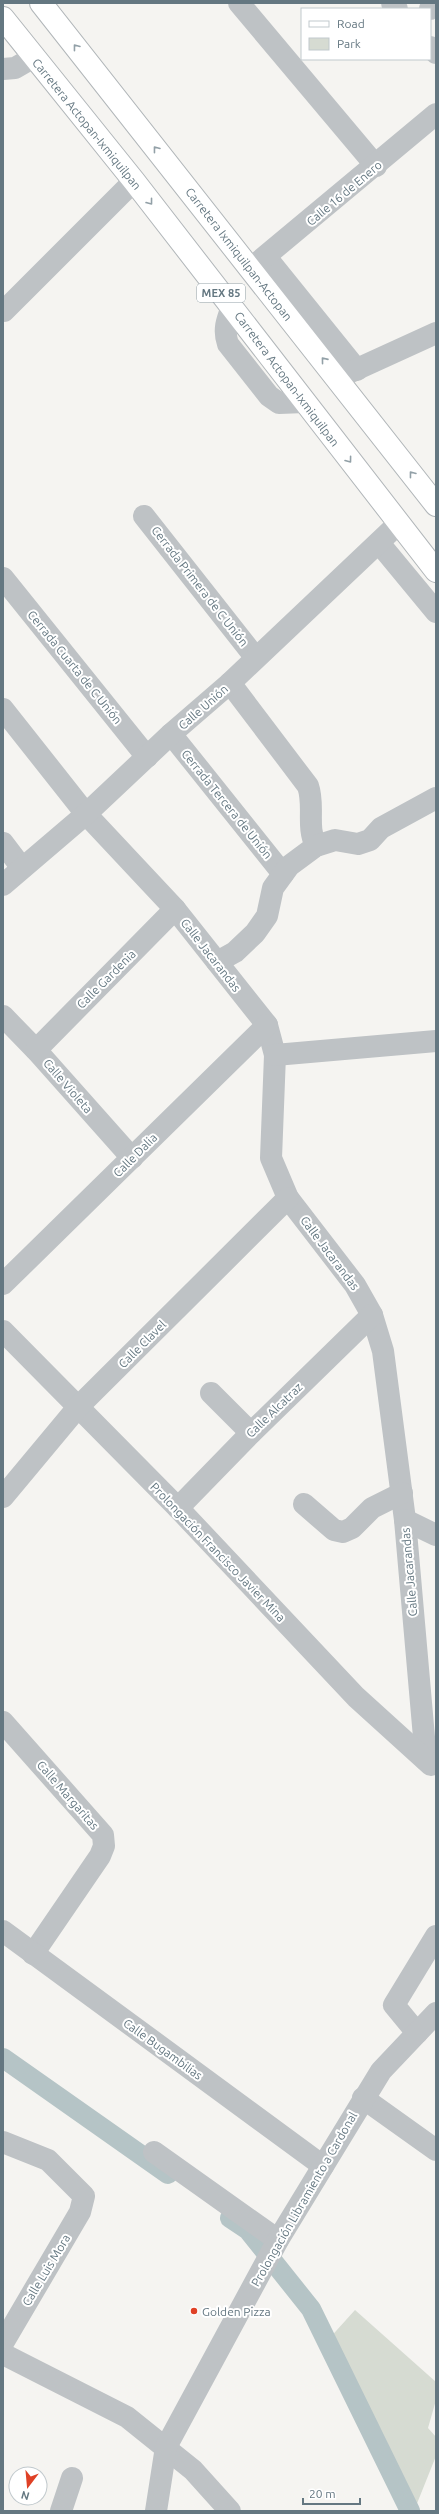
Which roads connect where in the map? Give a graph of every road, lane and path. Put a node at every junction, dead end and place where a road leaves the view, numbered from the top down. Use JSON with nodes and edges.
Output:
{"nodes":[{"id":1,"x":41,"y":3,"type":"edge"},
{"id":2,"x":239,"y":3,"type":"edge"},
{"id":3,"x":3,"y":18,"type":"edge"},
{"id":4,"x":34,"y":57,"type":"junction"},
{"id":5,"x":3,"y":69,"type":"edge"},
{"id":6,"x":436,"y":114,"type":"edge"},
{"id":7,"x":376,"y":166,"type":"junction"},
{"id":8,"x":134,"y":181,"type":"junction"},
{"id":9,"x":258,"y":263,"type":"junction"},
{"id":10,"x":4,"y":311,"type":"edge"},
{"id":11,"x":436,"y":333,"type":"edge"},
{"id":12,"x":347,"y":374,"type":"junction"},
{"id":13,"x":436,"y":505,"type":"edge"},
{"id":14,"x":144,"y":516,"type":"dead end"},
{"id":15,"x":398,"y":524,"type":"junction"},
{"id":16,"x":379,"y":543,"type":"junction"},
{"id":17,"x":436,"y":571,"type":"edge"},
{"id":18,"x":3,"y":578,"type":"edge"},
{"id":19,"x":436,"y":612,"type":"edge"},
{"id":20,"x":255,"y":657,"type":"junction"},
{"id":21,"x":230,"y":683,"type":"junction"},
{"id":22,"x":3,"y":709,"type":"edge"},
{"id":23,"x":171,"y":734,"type":"junction"},
{"id":24,"x":147,"y":756,"type":"junction"},
{"id":25,"x":436,"y":798,"type":"edge"},
{"id":26,"x":86,"y":814,"type":"junction"},
{"id":27,"x":3,"y":843,"type":"edge"},
{"id":28,"x":316,"y":846,"type":"junction"},
{"id":29,"x":22,"y":868,"type":"junction"},
{"id":30,"x":283,"y":874,"type":"junction"},
{"id":31,"x":3,"y":885,"type":"edge"},
{"id":32,"x":175,"y":908,"type":"junction"},
{"id":33,"x":217,"y":962,"type":"junction"},
{"id":34,"x":3,"y":1016,"type":"edge"},
{"id":35,"x":267,"y":1025,"type":"junction"},
{"id":36,"x":436,"y":1041,"type":"edge"},
{"id":37,"x":36,"y":1050,"type":"junction"},
{"id":38,"x":275,"y":1055,"type":"junction"},
{"id":39,"x":132,"y":1158,"type":"junction"},
{"id":40,"x":288,"y":1198,"type":"junction"},
{"id":41,"x":3,"y":1284,"type":"edge"},
{"id":42,"x":372,"y":1315,"type":"junction"},
{"id":43,"x":3,"y":1331,"type":"edge"},
{"id":44,"x":211,"y":1393,"type":"dead end"},
{"id":45,"x":78,"y":1408,"type":"junction"},
{"id":46,"x":250,"y":1433,"type":"junction"},
{"id":47,"x":402,"y":1493,"type":"junction"},
{"id":48,"x":3,"y":1497,"type":"edge"},
{"id":49,"x":304,"y":1504,"type":"dead end"},
{"id":50,"x":178,"y":1508,"type":"junction"},
{"id":51,"x":405,"y":1520,"type":"junction"},
{"id":52,"x":436,"y":1535,"type":"edge"},
{"id":53,"x":6,"y":1732,"type":"edge"},
{"id":54,"x":431,"y":1765,"type":"edge"},
{"id":55,"x":3,"y":1931,"type":"edge"},
{"id":56,"x":436,"y":1936,"type":"edge"},
{"id":57,"x":33,"y":1954,"type":"junction"},
{"id":58,"x":436,"y":2013,"type":"edge"},
{"id":59,"x":417,"y":2033,"type":"junction"},
{"id":60,"x":363,"y":2098,"type":"junction"},
{"id":61,"x":3,"y":2142,"type":"edge"},
{"id":62,"x":436,"y":2150,"type":"edge"},
{"id":63,"x":154,"y":2152,"type":"dead end"},
{"id":64,"x":323,"y":2166,"type":"junction"},
{"id":65,"x":274,"y":2246,"type":"junction"},
{"id":66,"x":3,"y":2342,"type":"edge"},
{"id":67,"x":3,"y":2354,"type":"edge"},
{"id":68,"x":166,"y":2447,"type":"junction"},
{"id":69,"x":72,"y":2478,"type":"dead end"},
{"id":70,"x":61,"y":2511,"type":"edge"},
{"id":71,"x":156,"y":2511,"type":"edge"},
{"id":72,"x":230,"y":2511,"type":"edge"}],
"edges":[{"from":9,"to":1,"type":"main road","name":"Carretera Ixmiquilpan-Actopan","number":"MEX 85","one_way":true},
{"from":2,"to":7,"type":"street"},
{"from":3,"to":4,"type":"main road","name":"Carretera Actopan-Ixmiquilpan","number":"MEX 85"},
{"from":4,"to":5,"type":"street"},
{"from":4,"to":8,"type":"main road","name":"Carretera Actopan-Ixmiquilpan","number":"MEX 85"},
{"from":6,"to":7,"type":"street","name":"Calle 16 de Enero"},
{"from":7,"to":9,"type":"street","name":"Calle 16 de Enero"},
{"from":8,"to":10,"type":"street"},
{"from":8,"to":15,"type":"main road","name":"Carretera Actopan-Ixmiquilpan","number":"MEX 85","one_way":true},
{"from":9,"to":12,"type":"main road","name":"Carretera Ixmiquilpan-Actopan","number":"MEX 85"},
{"from":11,"to":12,"type":"street"},
{"from":13,"to":12,"type":"main road","name":"Carretera Ixmiquilpan-Actopan","number":"MEX 85","one_way":true},
{"from":14,"to":20,"type":"street","name":"Cerrada Primera de C Unión"},
{"from":15,"to":16,"type":"street","name":"Calle Unión"},
{"from":15,"to":17,"type":"main road","name":"Carretera Actopan-Ixmiquilpan","number":"MEX 85"},
{"from":16,"to":19,"type":"street"},
{"from":16,"to":20,"type":"street","name":"Calle Unión"},
{"from":18,"to":24,"type":"street","name":"Cerrada Cuarta de C Unión"},
{"from":20,"to":21,"type":"street","name":"Calle Unión"},
{"from":21,"to":23,"type":"street","name":"Calle Unión"},
{"from":21,"to":28,"type":"street"},
{"from":22,"to":26,"type":"street","name":"Calle Jacarandas"},
{"from":23,"to":24,"type":"street","name":"Calle Unión"},
{"from":23,"to":30,"type":"street","name":"Cerrada Tercera de Unión"},
{"from":24,"to":26,"type":"street","name":"Calle Unión"},
{"from":25,"to":28,"type":"street"},
{"from":26,"to":29,"type":"street","name":"Calle Unión"},
{"from":26,"to":32,"type":"street","name":"Calle Jacarandas"},
{"from":27,"to":29,"type":"street"},
{"from":28,"to":30,"type":"street"},
{"from":29,"to":31,"type":"street","name":"Calle Unión"},
{"from":30,"to":33,"type":"street"},
{"from":32,"to":33,"type":"street","name":"Calle Jacarandas"},
{"from":32,"to":37,"type":"street","name":"Calle Gardenia"},
{"from":33,"to":35,"type":"street","name":"Calle Jacarandas"},
{"from":34,"to":37,"type":"street","name":"Calle Violeta"},
{"from":35,"to":38,"type":"street","name":"Calle Jacarandas"},
{"from":35,"to":39,"type":"street","name":"Calle Dalia"},
{"from":36,"to":38,"type":"street"},
{"from":37,"to":39,"type":"street","name":"Calle Violeta"},
{"from":38,"to":40,"type":"street","name":"Calle Jacarandas"},
{"from":39,"to":41,"type":"street","name":"Calle Dalia"},
{"from":40,"to":42,"type":"street","name":"Calle Jacarandas"},
{"from":40,"to":45,"type":"street","name":"Calle Clavel"},
{"from":42,"to":46,"type":"street","name":"Calle Alcatraz"},
{"from":42,"to":47,"type":"street","name":"Calle Jacarandas"},
{"from":43,"to":45,"type":"street","name":"Prolongación Francisco Javier Mina"},
{"from":44,"to":46,"type":"street"},
{"from":45,"to":48,"type":"street","name":"Calle Clavel"},
{"from":45,"to":50,"type":"street","name":"Prolongación Francisco Javier Mina"},
{"from":46,"to":50,"type":"street","name":"Calle Alcatraz"},
{"from":47,"to":49,"type":"street"},
{"from":47,"to":51,"type":"street","name":"Calle Jacarandas"},
{"from":50,"to":54,"type":"street","name":"Prolongación Francisco Javier Mina"},
{"from":51,"to":52,"type":"street"},
{"from":51,"to":54,"type":"street","name":"Calle Jacarandas"},
{"from":53,"to":57,"type":"street","name":"Calle Margaritas"},
{"from":55,"to":57,"type":"street","name":"Calle Bugambilias"},
{"from":56,"to":59,"type":"street"},
{"from":57,"to":64,"type":"street","name":"Calle Bugambilias"},
{"from":58,"to":59,"type":"street","name":"Prolongación Libramiento a Cardonal"},
{"from":59,"to":60,"type":"street","name":"Prolongación Libramiento a Cardonal"},
{"from":60,"to":62,"type":"street"},
{"from":60,"to":64,"type":"street","name":"Prolongación Libramiento a Cardonal"},
{"from":61,"to":66,"type":"street","name":"Calle Luis Mora"},
{"from":63,"to":65,"type":"street"},
{"from":64,"to":65,"type":"street","name":"Prolongación Libramiento a Cardonal"},
{"from":65,"to":68,"type":"street","name":"Prolongación Libramiento a Cardonal"},
{"from":67,"to":68,"type":"street"},
{"from":68,"to":71,"type":"street","name":"Prolongación Libramiento a Cardonal"},
{"from":68,"to":72,"type":"street"},
{"from":69,"to":70,"type":"street"}]}
